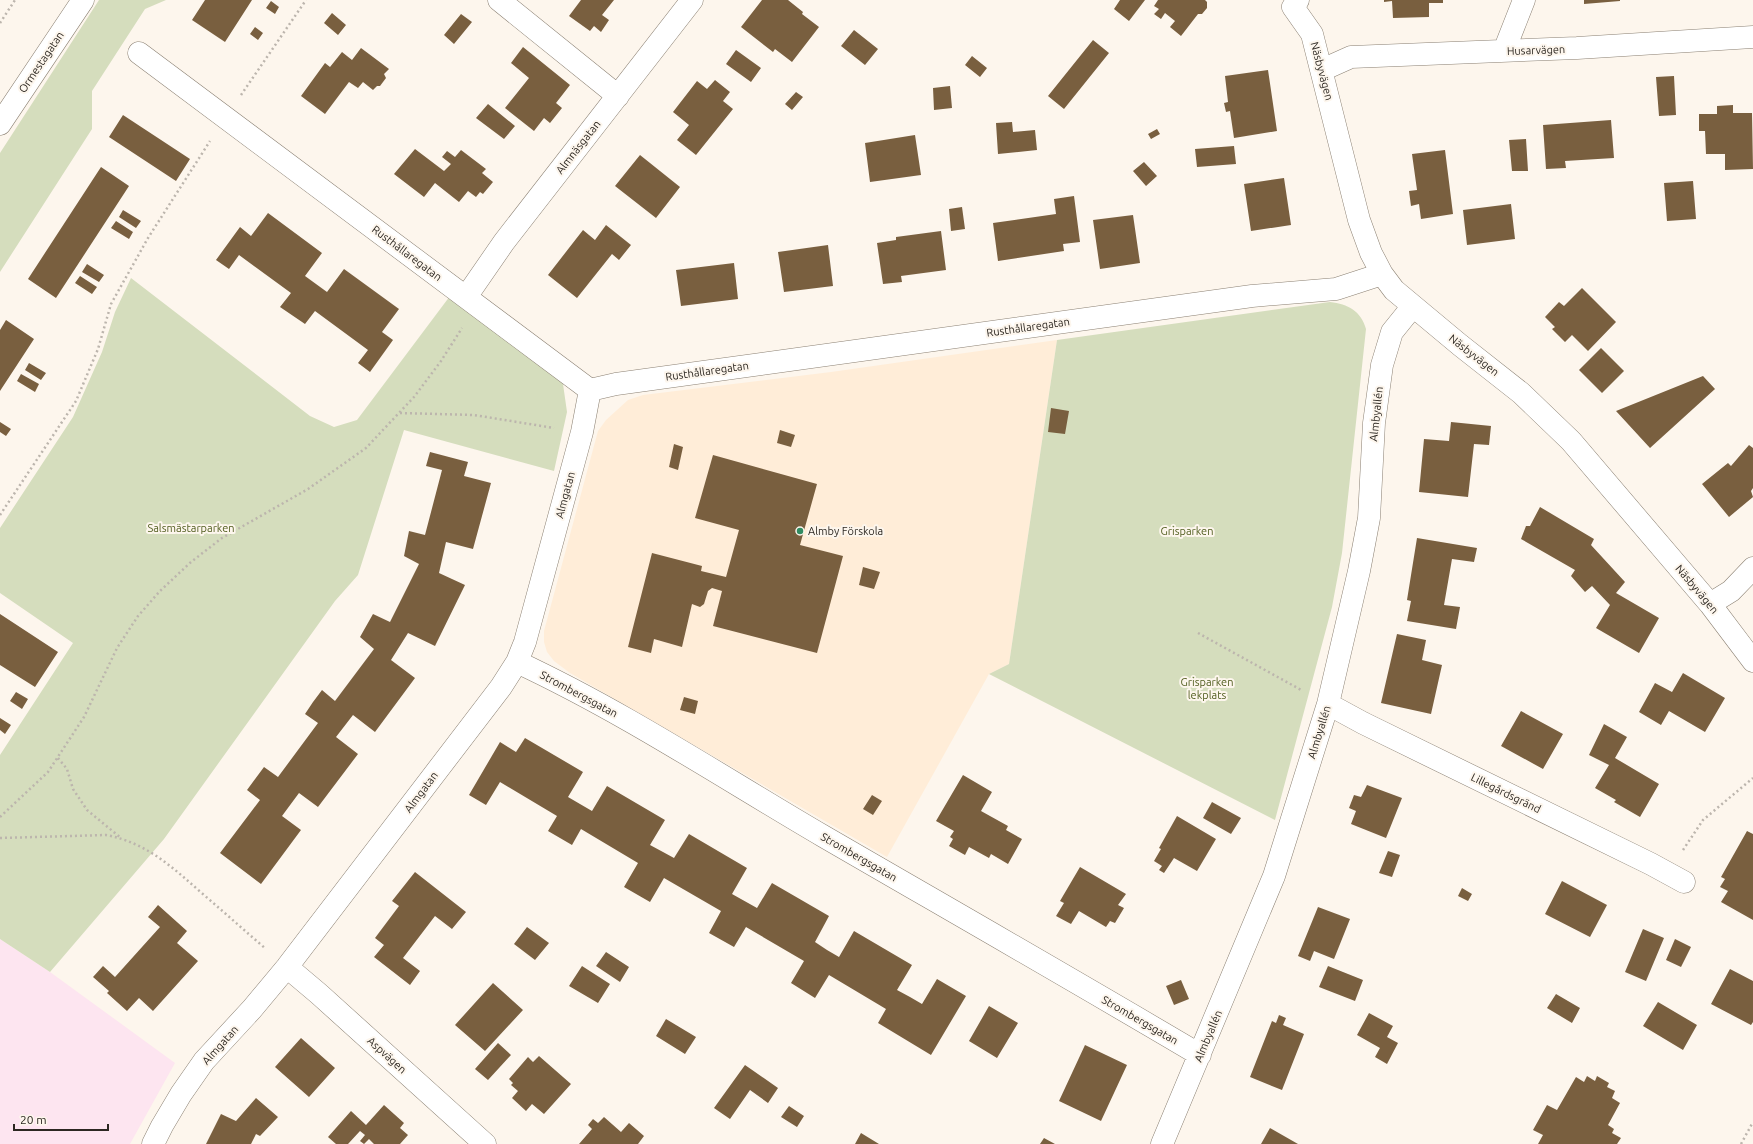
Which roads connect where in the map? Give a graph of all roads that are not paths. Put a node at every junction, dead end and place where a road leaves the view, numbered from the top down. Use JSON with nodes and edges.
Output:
{"nodes":[{"id":1,"x":83,"y":0,"type":"edge"},
{"id":2,"x":499,"y":0,"type":"edge"},
{"id":3,"x":692,"y":0,"type":"edge"},
{"id":4,"x":1524,"y":0,"type":"edge"},
{"id":5,"x":1293,"y":2,"type":"edge"},
{"id":6,"x":1753,"y":37,"type":"edge"},
{"id":7,"x":1504,"y":51,"type":"junction"},
{"id":8,"x":139,"y":53,"type":"dead end"},
{"id":9,"x":1322,"y":70,"type":"junction"},
{"id":10,"x":618,"y":96,"type":"junction"},
{"id":11,"x":0,"y":124,"type":"edge"},
{"id":12,"x":1382,"y":274,"type":"junction"},
{"id":13,"x":466,"y":297,"type":"junction"},
{"id":14,"x":1413,"y":306,"type":"junction"},
{"id":15,"x":590,"y":390,"type":"junction"},
{"id":16,"x":1753,"y":568,"type":"edge"},
{"id":17,"x":1710,"y":604,"type":"junction"},
{"id":18,"x":517,"y":662,"type":"junction"},
{"id":19,"x":1753,"y":662,"type":"edge"},
{"id":20,"x":1328,"y":704,"type":"junction"},
{"id":21,"x":1676,"y":877,"type":"road end"},
{"id":22,"x":287,"y":967,"type":"junction"},
{"id":23,"x":1200,"y":1055,"type":"junction"},
{"id":24,"x":153,"y":1144,"type":"edge"},
{"id":25,"x":485,"y":1144,"type":"edge"},
{"id":26,"x":1162,"y":1144,"type":"edge"}],
"edges":[{"from":1,"to":11,"type":"street","name":"Ormestagatan"},
{"from":2,"to":10,"type":"street"},
{"from":3,"to":10,"type":"street","name":"Almnäsgatan"},
{"from":4,"to":7,"type":"street"},
{"from":5,"to":9,"type":"street","name":"Näsbyvägen"},
{"from":6,"to":7,"type":"street","name":"Husarvägen"},
{"from":7,"to":9,"type":"street","name":"Husarvägen"},
{"from":8,"to":13,"type":"street","name":"Rusthållaregatan"},
{"from":9,"to":12,"type":"street","name":"Näsbyvägen"},
{"from":10,"to":13,"type":"street","name":"Almnäsgatan"},
{"from":12,"to":14,"type":"street","name":"Näsbyvägen"},
{"from":12,"to":15,"type":"street","name":"Rusthållaregatan"},
{"from":13,"to":15,"type":"street","name":"Rusthållaregatan"},
{"from":14,"to":17,"type":"street","name":"Näsbyvägen"},
{"from":14,"to":20,"type":"street","name":"Almbyallén"},
{"from":15,"to":18,"type":"street","name":"Almgatan"},
{"from":16,"to":17,"type":"street"},
{"from":17,"to":19,"type":"street","name":"Näsbyvägen"},
{"from":18,"to":22,"type":"street","name":"Almgatan"},
{"from":18,"to":23,"type":"street","name":"Strombergsgatan"},
{"from":20,"to":21,"type":"street","name":"Lillegårdsgränd"},
{"from":20,"to":23,"type":"street","name":"Almbyallén"},
{"from":22,"to":24,"type":"street","name":"Almgatan"},
{"from":22,"to":25,"type":"street","name":"Aspvägen"},
{"from":23,"to":26,"type":"street","name":"Almbyallén"}]}
